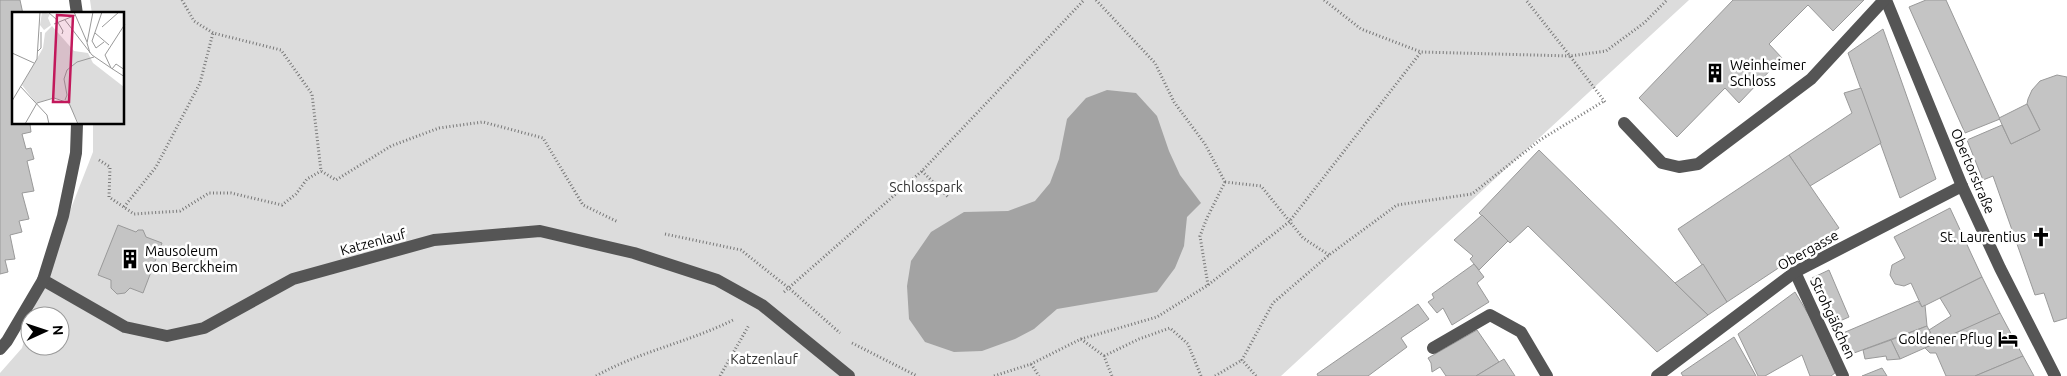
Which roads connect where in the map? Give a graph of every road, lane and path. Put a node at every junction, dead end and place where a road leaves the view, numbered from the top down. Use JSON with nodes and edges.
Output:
{"nodes":[{"id":1,"x":182,"y":0,"type":"edge"},
{"id":2,"x":1084,"y":0,"type":"edge"},
{"id":3,"x":1096,"y":0,"type":"edge"},
{"id":4,"x":1324,"y":0,"type":"edge"},
{"id":5,"x":1526,"y":0,"type":"edge"},
{"id":6,"x":1667,"y":0,"type":"edge"},
{"id":7,"x":1885,"y":0,"type":"edge"},
{"id":8,"x":213,"y":33,"type":"junction"},
{"id":9,"x":1421,"y":52,"type":"junction"},
{"id":10,"x":1570,"y":56,"type":"junction"},
{"id":11,"x":1604,"y":101,"type":"junction"},
{"id":12,"x":1624,"y":123,"type":"joint"},
{"id":13,"x":77,"y":125,"type":"edge"},
{"id":14,"x":76,"y":153,"type":"junction"},
{"id":15,"x":321,"y":171,"type":"junction"},
{"id":16,"x":922,"y":171,"type":"junction"},
{"id":17,"x":1225,"y":182,"type":"junction"},
{"id":18,"x":1962,"y":186,"type":"junction"},
{"id":19,"x":948,"y":196,"type":"dead end"},
{"id":20,"x":124,"y":207,"type":"junction"},
{"id":21,"x":1289,"y":222,"type":"junction"},
{"id":22,"x":621,"y":223,"type":"dead end"},
{"id":23,"x":657,"y":232,"type":"dead end"},
{"id":24,"x":1329,"y":255,"type":"junction"},
{"id":25,"x":1796,"y":272,"type":"junction"},
{"id":26,"x":43,"y":280,"type":"junction"},
{"id":27,"x":1208,"y":284,"type":"junction"},
{"id":28,"x":790,"y":288,"type":"junction"},
{"id":29,"x":761,"y":305,"type":"junction"},
{"id":30,"x":1081,"y":339,"type":"junction"},
{"id":31,"x":1433,"y":348,"type":"dead end"},
{"id":32,"x":0,"y":349,"type":"edge"},
{"id":33,"x":1104,"y":356,"type":"junction"},
{"id":34,"x":1242,"y":360,"type":"junction"},
{"id":35,"x":1031,"y":364,"type":"junction"},
{"id":36,"x":596,"y":376,"type":"edge"},
{"id":37,"x":720,"y":376,"type":"edge"},
{"id":38,"x":849,"y":376,"type":"edge"},
{"id":39,"x":918,"y":376,"type":"edge"},
{"id":40,"x":994,"y":376,"type":"edge"},
{"id":41,"x":1039,"y":376,"type":"edge"},
{"id":42,"x":1112,"y":376,"type":"edge"},
{"id":43,"x":1201,"y":376,"type":"edge"},
{"id":44,"x":1215,"y":376,"type":"edge"},
{"id":45,"x":1256,"y":376,"type":"edge"},
{"id":46,"x":1547,"y":376,"type":"edge"},
{"id":47,"x":1657,"y":376,"type":"edge"},
{"id":48,"x":1843,"y":376,"type":"edge"},
{"id":49,"x":2055,"y":376,"type":"edge"}],
"edges":[{"from":1,"to":8,"type":"path"},
{"from":2,"to":16,"type":"path"},
{"from":3,"to":17,"type":"path"},
{"from":4,"to":9,"type":"path"},
{"from":5,"to":10,"type":"path"},
{"from":6,"to":10,"type":"path"},
{"from":7,"to":12,"type":"street"},
{"from":7,"to":18,"type":"street","name":"Obertorstraße"},
{"from":8,"to":15,"type":"path"},
{"from":8,"to":20,"type":"path"},
{"from":9,"to":10,"type":"path"},
{"from":9,"to":21,"type":"path"},
{"from":10,"to":11,"type":"path"},
{"from":11,"to":12,"type":"path"},
{"from":11,"to":24,"type":"path"},
{"from":13,"to":14,"type":"street"},
{"from":14,"to":20,"type":"path"},
{"from":14,"to":26,"type":"street"},
{"from":15,"to":20,"type":"path"},
{"from":15,"to":22,"type":"path"},
{"from":16,"to":19,"type":"path"},
{"from":16,"to":28,"type":"path"},
{"from":17,"to":21,"type":"path"},
{"from":17,"to":27,"type":"path"},
{"from":18,"to":25,"type":"street","name":"Obergasse"},
{"from":18,"to":49,"type":"street","name":"Obertorstraße"},
{"from":21,"to":24,"type":"path"},
{"from":21,"to":27,"type":"path"},
{"from":23,"to":28,"type":"path"},
{"from":24,"to":34,"type":"path"},
{"from":25,"to":47,"type":"street","name":"Obergasse"},
{"from":25,"to":48,"type":"street","name":"Strohgäßchen"},
{"from":26,"to":29,"type":"street","name":"Katzenlauf"},
{"from":26,"to":32,"type":"street"},
{"from":27,"to":30,"type":"path"},
{"from":28,"to":39,"type":"path"},
{"from":29,"to":36,"type":"path"},
{"from":29,"to":37,"type":"path"},
{"from":29,"to":38,"type":"street","name":"Katzenlauf"},
{"from":30,"to":33,"type":"path"},
{"from":30,"to":35,"type":"path"},
{"from":31,"to":46,"type":"street"},
{"from":33,"to":42,"type":"path"},
{"from":33,"to":43,"type":"path"},
{"from":34,"to":44,"type":"path"},
{"from":34,"to":45,"type":"path"},
{"from":35,"to":40,"type":"path"},
{"from":35,"to":41,"type":"path"}]}
